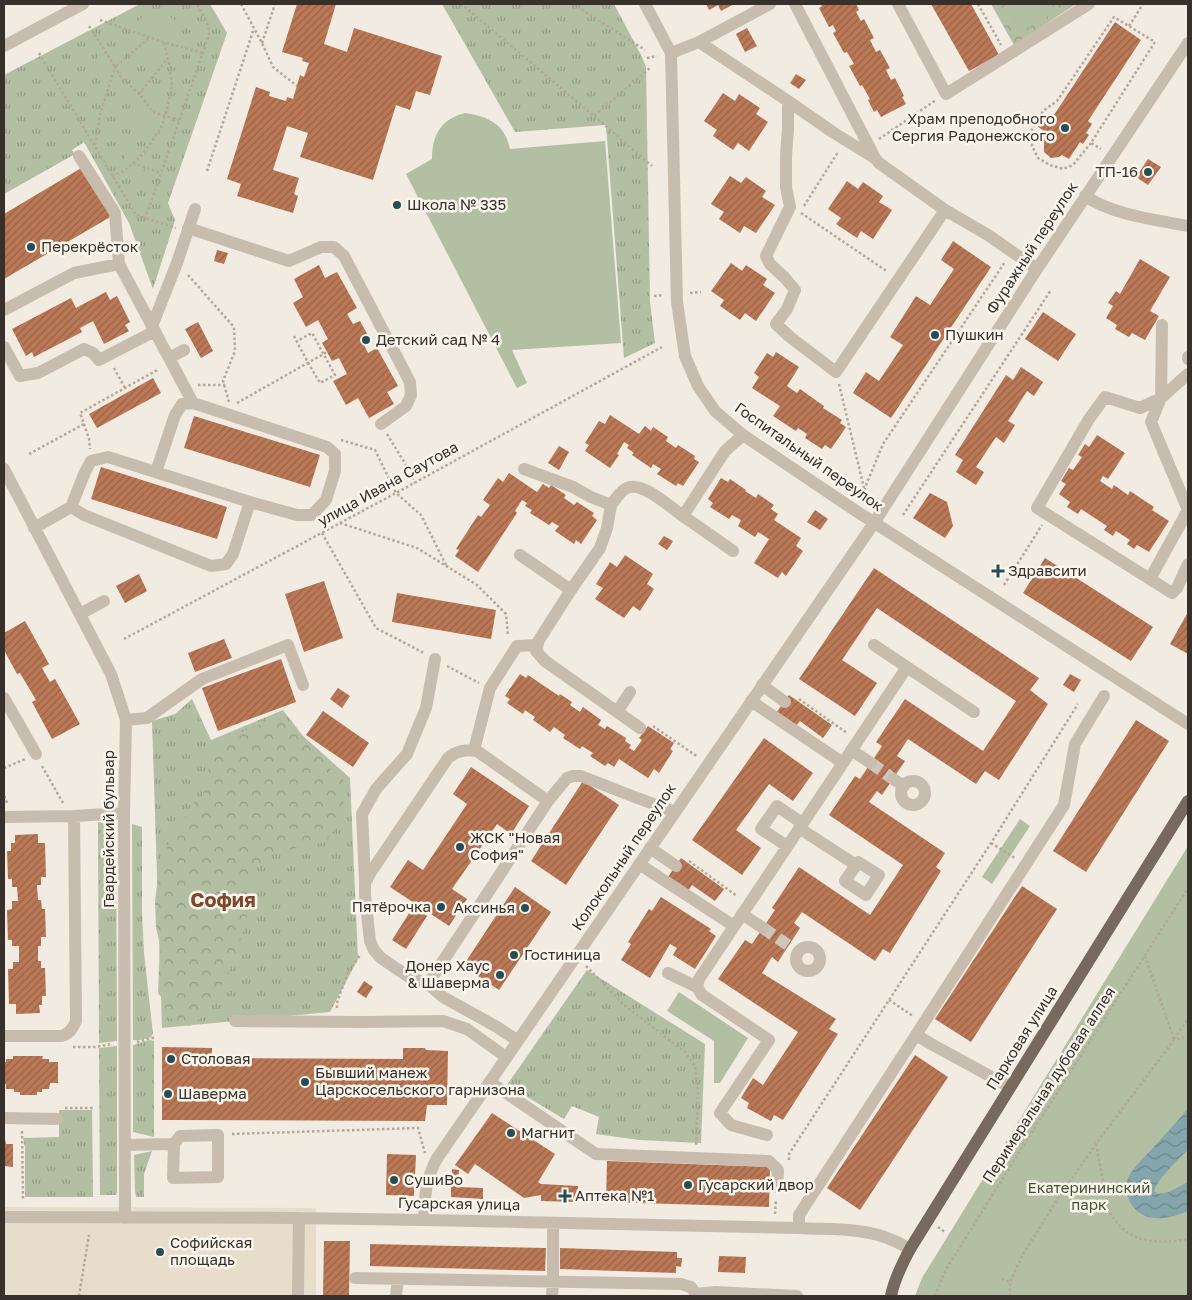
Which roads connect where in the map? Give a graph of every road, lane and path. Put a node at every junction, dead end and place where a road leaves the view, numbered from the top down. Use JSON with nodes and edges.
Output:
{"nodes":[{"id":1,"x":83,"y":4,"type":"edge"},
{"id":2,"x":197,"y":4,"type":"edge"},
{"id":3,"x":242,"y":4,"type":"edge"},
{"id":4,"x":275,"y":4,"type":"edge"},
{"id":5,"x":455,"y":4,"type":"edge"},
{"id":6,"x":573,"y":4,"type":"edge"},
{"id":7,"x":645,"y":4,"type":"edge"},
{"id":8,"x":770,"y":4,"type":"edge"},
{"id":9,"x":795,"y":4,"type":"edge"},
{"id":10,"x":898,"y":4,"type":"edge"},
{"id":11,"x":978,"y":4,"type":"edge"},
{"id":12,"x":1089,"y":4,"type":"edge"},
{"id":13,"x":1143,"y":4,"type":"edge"},
{"id":14,"x":100,"y":20,"type":"dead end"},
{"id":15,"x":89,"y":26,"type":"dead end"},
{"id":16,"x":1129,"y":26,"type":"junction"},
{"id":17,"x":254,"y":28,"type":"junction"},
{"id":18,"x":150,"y":37,"type":"junction"},
{"id":19,"x":164,"y":42,"type":"junction"},
{"id":20,"x":700,"y":42,"type":"junction"},
{"id":21,"x":262,"y":43,"type":"junction"},
{"id":22,"x":1188,"y":43,"type":"edge"},
{"id":23,"x":4,"y":46,"type":"edge"},
{"id":24,"x":645,"y":50,"type":"dead end"},
{"id":25,"x":40,"y":53,"type":"dead end"},
{"id":26,"x":202,"y":53,"type":"junction"},
{"id":27,"x":671,"y":53,"type":"junction"},
{"id":28,"x":1007,"y":55,"type":"junction"},
{"id":29,"x":168,"y":58,"type":"junction"},
{"id":30,"x":115,"y":67,"type":"junction"},
{"id":31,"x":650,"y":68,"type":"dead end"},
{"id":32,"x":297,"y":86,"type":"dead end"},
{"id":33,"x":139,"y":94,"type":"junction"},
{"id":34,"x":946,"y":94,"type":"junction"},
{"id":35,"x":788,"y":101,"type":"junction"},
{"id":36,"x":165,"y":116,"type":"junction"},
{"id":37,"x":594,"y":116,"type":"junction"},
{"id":38,"x":179,"y":120,"type":"junction"},
{"id":39,"x":845,"y":140,"type":"junction"},
{"id":40,"x":1091,"y":143,"type":"junction"},
{"id":41,"x":868,"y":145,"type":"junction"},
{"id":42,"x":94,"y":147,"type":"junction"},
{"id":43,"x":1104,"y":151,"type":"dead end"},
{"id":44,"x":80,"y":156,"type":"dead end"},
{"id":45,"x":875,"y":158,"type":"junction"},
{"id":46,"x":133,"y":163,"type":"junction"},
{"id":47,"x":652,"y":166,"type":"dead end"},
{"id":48,"x":207,"y":171,"type":"dead end"},
{"id":49,"x":161,"y":173,"type":"junction"},
{"id":50,"x":112,"y":176,"type":"junction"},
{"id":51,"x":1085,"y":196,"type":"junction"},
{"id":52,"x":194,"y":209,"type":"dead end"},
{"id":53,"x":795,"y":210,"type":"junction"},
{"id":54,"x":946,"y":210,"type":"junction"},
{"id":55,"x":145,"y":219,"type":"junction"},
{"id":56,"x":1188,"y":226,"type":"edge"},
{"id":57,"x":188,"y":230,"type":"junction"},
{"id":58,"x":1011,"y":251,"type":"junction"},
{"id":59,"x":177,"y":263,"type":"junction"},
{"id":60,"x":119,"y":264,"type":"junction"},
{"id":61,"x":1037,"y":269,"type":"junction"},
{"id":62,"x":899,"y":279,"type":"junction"},
{"id":63,"x":1051,"y":290,"type":"dead end"},
{"id":64,"x":701,"y":292,"type":"dead end"},
{"id":65,"x":685,"y":294,"type":"dead end"},
{"id":66,"x":667,"y":295,"type":"dead end"},
{"id":67,"x":654,"y":296,"type":"dead end"},
{"id":68,"x":4,"y":310,"type":"edge"},
{"id":69,"x":1162,"y":325,"type":"dead end"},
{"id":70,"x":154,"y":329,"type":"junction"},
{"id":71,"x":294,"y":336,"type":"dead end"},
{"id":72,"x":297,"y":341,"type":"junction"},
{"id":73,"x":4,"y":347,"type":"edge"},
{"id":74,"x":662,"y":347,"type":"dead end"},
{"id":75,"x":184,"y":350,"type":"dead end"},
{"id":76,"x":325,"y":352,"type":"junction"},
{"id":77,"x":108,"y":356,"type":"junction"},
{"id":78,"x":170,"y":360,"type":"junction"},
{"id":79,"x":308,"y":363,"type":"junction"},
{"id":80,"x":836,"y":372,"type":"junction"},
{"id":81,"x":1188,"y":374,"type":"edge"},
{"id":82,"x":225,"y":385,"type":"junction"},
{"id":83,"x":184,"y":386,"type":"junction"},
{"id":84,"x":125,"y":388,"type":"junction"},
{"id":85,"x":1161,"y":398,"type":"junction"},
{"id":86,"x":193,"y":404,"type":"junction"},
{"id":87,"x":84,"y":424,"type":"junction"},
{"id":88,"x":381,"y":424,"type":"joint"},
{"id":89,"x":743,"y":435,"type":"junction"},
{"id":90,"x":339,"y":439,"type":"dead end"},
{"id":91,"x":28,"y":454,"type":"dead end"},
{"id":92,"x":91,"y":462,"type":"junction"},
{"id":93,"x":524,"y":469,"type":"dead end"},
{"id":94,"x":4,"y":470,"type":"edge"},
{"id":95,"x":156,"y":472,"type":"junction"},
{"id":96,"x":415,"y":483,"type":"junction"},
{"id":97,"x":396,"y":493,"type":"junction"},
{"id":98,"x":869,"y":493,"type":"dead end"},
{"id":99,"x":250,"y":502,"type":"junction"},
{"id":100,"x":862,"y":504,"type":"dead end"},
{"id":101,"x":611,"y":505,"type":"junction"},
{"id":102,"x":71,"y":507,"type":"junction"},
{"id":103,"x":903,"y":515,"type":"dead end"},
{"id":104,"x":683,"y":516,"type":"junction"},
{"id":105,"x":1049,"y":516,"type":"junction"},
{"id":106,"x":874,"y":522,"type":"junction"},
{"id":107,"x":340,"y":524,"type":"junction"},
{"id":108,"x":34,"y":528,"type":"junction"},
{"id":109,"x":322,"y":533,"type":"junction"},
{"id":110,"x":733,"y":551,"type":"dead end"},
{"id":111,"x":520,"y":555,"type":"dead end"},
{"id":112,"x":1188,"y":564,"type":"edge"},
{"id":113,"x":446,"y":565,"type":"junction"},
{"id":114,"x":1150,"y":579,"type":"junction"},
{"id":115,"x":1004,"y":585,"type":"dead end"},
{"id":116,"x":571,"y":590,"type":"junction"},
{"id":117,"x":104,"y":601,"type":"dead end"},
{"id":118,"x":80,"y":614,"type":"junction"},
{"id":119,"x":376,"y":628,"type":"dead end"},
{"id":120,"x":124,"y":639,"type":"dead end"},
{"id":121,"x":538,"y":645,"type":"junction"},
{"id":122,"x":874,"y":645,"type":"dead end"},
{"id":123,"x":511,"y":656,"type":"junction"},
{"id":124,"x":436,"y":659,"type":"dead end"},
{"id":125,"x":907,"y":667,"type":"junction"},
{"id":126,"x":303,"y":685,"type":"dead end"},
{"id":127,"x":762,"y":685,"type":"junction"},
{"id":128,"x":630,"y":692,"type":"dead end"},
{"id":129,"x":1104,"y":696,"type":"dead end"},
{"id":130,"x":4,"y":698,"type":"edge"},
{"id":131,"x":798,"y":698,"type":"dead end"},
{"id":132,"x":751,"y":701,"type":"junction"},
{"id":133,"x":785,"y":702,"type":"dead end"},
{"id":134,"x":1078,"y":704,"type":"dead end"},
{"id":135,"x":617,"y":712,"type":"junction"},
{"id":136,"x":974,"y":712,"type":"dead end"},
{"id":137,"x":126,"y":720,"type":"junction"},
{"id":138,"x":1188,"y":724,"type":"edge"},
{"id":139,"x":640,"y":728,"type":"joint"},
{"id":140,"x":855,"y":745,"type":"junction"},
{"id":141,"x":474,"y":750,"type":"junction"},
{"id":142,"x":36,"y":754,"type":"junction"},
{"id":143,"x":700,"y":758,"type":"dead end"},
{"id":144,"x":842,"y":763,"type":"junction"},
{"id":145,"x":871,"y":763,"type":"tunnel mouth"},
{"id":146,"x":4,"y":768,"type":"edge"},
{"id":147,"x":548,"y":801,"type":"junction"},
{"id":148,"x":1188,"y":801,"type":"edge"},
{"id":149,"x":675,"y":812,"type":"junction"},
{"id":150,"x":124,"y":814,"type":"junction"},
{"id":151,"x":72,"y":816,"type":"junction"},
{"id":152,"x":4,"y":817,"type":"edge"},
{"id":153,"x":801,"y":825,"type":"junction"},
{"id":154,"x":991,"y":842,"type":"junction"},
{"id":155,"x":787,"y":846,"type":"junction"},
{"id":156,"x":650,"y":848,"type":"junction"},
{"id":157,"x":679,"y":861,"type":"joint"},
{"id":158,"x":639,"y":864,"type":"junction"},
{"id":159,"x":856,"y":865,"type":"dead end"},
{"id":160,"x":1025,"y":865,"type":"junction"},
{"id":161,"x":365,"y":883,"type":"junction"},
{"id":162,"x":1188,"y":888,"type":"edge"},
{"id":163,"x":745,"y":909,"type":"junction"},
{"id":164,"x":734,"y":926,"type":"junction"},
{"id":165,"x":763,"y":928,"type":"tunnel mouth"},
{"id":166,"x":370,"y":941,"type":"junction"},
{"id":167,"x":1145,"y":956,"type":"junction"},
{"id":168,"x":585,"y":965,"type":"dead end"},
{"id":169,"x":668,"y":974,"type":"dead end"},
{"id":170,"x":428,"y":984,"type":"junction"},
{"id":171,"x":697,"y":987,"type":"junction"},
{"id":172,"x":889,"y":1000,"type":"junction"},
{"id":173,"x":1188,"y":1019,"type":"edge"},
{"id":174,"x":235,"y":1020,"type":"dead end"},
{"id":175,"x":337,"y":1022,"type":"junction"},
{"id":176,"x":923,"y":1023,"type":"junction"},
{"id":177,"x":916,"y":1035,"type":"junction"},
{"id":178,"x":4,"y":1036,"type":"edge"},
{"id":179,"x":1188,"y":1036,"type":"edge"},
{"id":180,"x":156,"y":1037,"type":"dead end"},
{"id":181,"x":1174,"y":1040,"type":"junction"},
{"id":182,"x":518,"y":1041,"type":"junction"},
{"id":183,"x":134,"y":1042,"type":"dead end"},
{"id":184,"x":102,"y":1046,"type":"dead end"},
{"id":185,"x":93,"y":1047,"type":"dead end"},
{"id":186,"x":506,"y":1057,"type":"junction"},
{"id":187,"x":490,"y":1082,"type":"junction"},
{"id":188,"x":1010,"y":1087,"type":"junction"},
{"id":189,"x":4,"y":1118,"type":"edge"},
{"id":190,"x":22,"y":1118,"type":"junction"},
{"id":191,"x":57,"y":1119,"type":"dead end"},
{"id":192,"x":218,"y":1135,"type":"junction"},
{"id":193,"x":767,"y":1135,"type":"dead end"},
{"id":194,"x":174,"y":1144,"type":"junction"},
{"id":195,"x":1096,"y":1144,"type":"junction"},
{"id":196,"x":125,"y":1145,"type":"junction"},
{"id":197,"x":789,"y":1154,"type":"dead end"},
{"id":198,"x":425,"y":1155,"type":"dead end"},
{"id":199,"x":695,"y":1158,"type":"junction"},
{"id":200,"x":777,"y":1187,"type":"dead end"},
{"id":201,"x":23,"y":1199,"type":"dead end"},
{"id":202,"x":4,"y":1218,"type":"edge"},
{"id":203,"x":125,"y":1218,"type":"junction"},
{"id":204,"x":299,"y":1218,"type":"junction"},
{"id":205,"x":424,"y":1220,"type":"junction"},
{"id":206,"x":553,"y":1223,"type":"junction"},
{"id":207,"x":799,"y":1228,"type":"junction"},
{"id":208,"x":89,"y":1235,"type":"dead end"},
{"id":209,"x":1188,"y":1239,"type":"edge"},
{"id":210,"x":910,"y":1249,"type":"junction"},
{"id":211,"x":356,"y":1278,"type":"dead end"},
{"id":212,"x":398,"y":1278,"type":"junction"},
{"id":213,"x":1002,"y":1279,"type":"dead end"},
{"id":214,"x":553,"y":1282,"type":"junction"},
{"id":215,"x":1010,"y":1282,"type":"junction"},
{"id":216,"x":696,"y":1295,"type":"edge"},
{"id":217,"x":79,"y":1296,"type":"edge"},
{"id":218,"x":298,"y":1296,"type":"edge"},
{"id":219,"x":396,"y":1296,"type":"edge"},
{"id":220,"x":552,"y":1296,"type":"edge"},
{"id":221,"x":796,"y":1296,"type":"edge"},
{"id":222,"x":891,"y":1296,"type":"edge"},
{"id":223,"x":935,"y":1296,"type":"edge"},
{"id":224,"x":1010,"y":1296,"type":"edge"}],
"edges":[{"from":1,"to":23,"type":"street"},
{"from":2,"to":26,"type":"path"},
{"from":3,"to":17,"type":"path"},
{"from":4,"to":21,"type":"path"},
{"from":5,"to":37,"type":"path"},
{"from":6,"to":24,"type":"path"},
{"from":7,"to":27,"type":"street","name":"Госпитальный переулок"},
{"from":8,"to":20,"type":"street"},
{"from":9,"to":41,"type":"street"},
{"from":10,"to":34,"type":"street"},
{"from":11,"to":28,"type":"path"},
{"from":12,"to":28,"type":"street"},
{"from":13,"to":16,"type":"path"},
{"from":14,"to":18,"type":"path"},
{"from":15,"to":30,"type":"path"},
{"from":16,"to":40,"type":"path"},
{"from":16,"to":40,"type":"path"},
{"from":17,"to":21,"type":"path"},
{"from":17,"to":48,"type":"path"},
{"from":18,"to":19,"type":"path"},
{"from":18,"to":30,"type":"path"},
{"from":19,"to":26,"type":"path"},
{"from":19,"to":29,"type":"path"},
{"from":20,"to":27,"type":"street"},
{"from":20,"to":35,"type":"street"},
{"from":21,"to":32,"type":"path"},
{"from":22,"to":51,"type":"street","name":"Фуражный переулок"},
{"from":25,"to":42,"type":"path"},
{"from":26,"to":38,"type":"path"},
{"from":27,"to":89,"type":"street","name":"Госпитальный переулок"},
{"from":28,"to":34,"type":"street"},
{"from":29,"to":33,"type":"path"},
{"from":29,"to":36,"type":"path"},
{"from":30,"to":33,"type":"path"},
{"from":30,"to":42,"type":"path"},
{"from":31,"to":37,"type":"path"},
{"from":33,"to":36,"type":"path"},
{"from":34,"to":41,"type":"path"},
{"from":35,"to":39,"type":"street"},
{"from":35,"to":53,"type":"street"},
{"from":36,"to":38,"type":"path"},
{"from":36,"to":46,"type":"path"},
{"from":37,"to":47,"type":"path"},
{"from":38,"to":49,"type":"path"},
{"from":39,"to":45,"type":"street"},
{"from":39,"to":53,"type":"path"},
{"from":40,"to":43,"type":"path"},
{"from":41,"to":45,"type":"street"},
{"from":42,"to":50,"type":"path"},
{"from":44,"to":60,"type":"street"},
{"from":45,"to":54,"type":"street"},
{"from":46,"to":49,"type":"path"},
{"from":46,"to":50,"type":"path"},
{"from":49,"to":55,"type":"path"},
{"from":50,"to":55,"type":"path"},
{"from":51,"to":56,"type":"street"},
{"from":51,"to":61,"type":"street","name":"Фуражный переулок"},
{"from":52,"to":57,"type":"street"},
{"from":53,"to":62,"type":"path"},
{"from":53,"to":80,"type":"street"},
{"from":54,"to":58,"type":"street"},
{"from":54,"to":62,"type":"street"},
{"from":55,"to":57,"type":"path"},
{"from":57,"to":59,"type":"street"},
{"from":57,"to":88,"type":"street"},
{"from":58,"to":61,"type":"street"},
{"from":58,"to":80,"type":"path"},
{"from":59,"to":70,"type":"street"},
{"from":59,"to":82,"type":"path"},
{"from":60,"to":68,"type":"street"},
{"from":60,"to":70,"type":"street"},
{"from":61,"to":106,"type":"street","name":"Фуражный переулок"},
{"from":62,"to":80,"type":"street"},
{"from":63,"to":103,"type":"path"},
{"from":64,"to":65,"type":"path"},
{"from":66,"to":67,"type":"path"},
{"from":69,"to":85,"type":"street"},
{"from":70,"to":77,"type":"street"},
{"from":70,"to":78,"type":"street"},
{"from":71,"to":72,"type":"path"},
{"from":72,"to":76,"type":"path"},
{"from":72,"to":79,"type":"path"},
{"from":73,"to":77,"type":"street"},
{"from":74,"to":96,"type":"path","name":"улица Ивана Саутова"},
{"from":75,"to":78,"type":"street"},
{"from":76,"to":79,"type":"path"},
{"from":76,"to":79,"type":"path"},
{"from":77,"to":84,"type":"path"},
{"from":78,"to":83,"type":"street"},
{"from":78,"to":84,"type":"path"},
{"from":79,"to":82,"type":"path"},
{"from":81,"to":85,"type":"street"},
{"from":82,"to":83,"type":"path"},
{"from":83,"to":86,"type":"street"},
{"from":84,"to":87,"type":"path"},
{"from":85,"to":105,"type":"street"},
{"from":85,"to":114,"type":"street"},
{"from":86,"to":95,"type":"street"},
{"from":86,"to":99,"type":"street"},
{"from":87,"to":91,"type":"path"},
{"from":87,"to":92,"type":"path"},
{"from":88,"to":96,"type":"path"},
{"from":89,"to":104,"type":"street"},
{"from":89,"to":106,"type":"street","name":"Госпитальный переулок"},
{"from":90,"to":97,"type":"path"},
{"from":92,"to":95,"type":"street"},
{"from":92,"to":102,"type":"street"},
{"from":93,"to":101,"type":"street"},
{"from":94,"to":108,"type":"street","name":"Гвардейский бульвар"},
{"from":95,"to":99,"type":"street"},
{"from":96,"to":97,"type":"path","name":"улица Ивана Саутова"},
{"from":97,"to":107,"type":"path","name":"улица Ивана Саутова"},
{"from":97,"to":113,"type":"path"},
{"from":98,"to":100,"type":"path"},
{"from":99,"to":102,"type":"street"},
{"from":101,"to":104,"type":"street"},
{"from":101,"to":116,"type":"street"},
{"from":102,"to":108,"type":"street"},
{"from":104,"to":110,"type":"street"},
{"from":105,"to":114,"type":"street"},
{"from":105,"to":115,"type":"path"},
{"from":106,"to":127,"type":"street","name":"Колокольный переулок"},
{"from":106,"to":138,"type":"street","name":"Госпитальный переулок"},
{"from":107,"to":109,"type":"path","name":"улица Ивана Саутова"},
{"from":107,"to":113,"type":"path"},
{"from":108,"to":118,"type":"street","name":"Гвардейский бульвар"},
{"from":109,"to":119,"type":"path"},
{"from":109,"to":120,"type":"path","name":"улица Ивана Саутова"},
{"from":111,"to":116,"type":"street"},
{"from":112,"to":114,"type":"street"},
{"from":113,"to":123,"type":"path"},
{"from":116,"to":121,"type":"street"},
{"from":117,"to":118,"type":"street"},
{"from":118,"to":137,"type":"street","name":"Гвардейский бульвар"},
{"from":121,"to":123,"type":"street"},
{"from":121,"to":135,"type":"street"},
{"from":122,"to":125,"type":"street"},
{"from":123,"to":141,"type":"street"},
{"from":124,"to":161,"type":"street"},
{"from":125,"to":136,"type":"street"},
{"from":125,"to":140,"type":"street"},
{"from":126,"to":137,"type":"street"},
{"from":127,"to":132,"type":"street","name":"Колокольный переулок"},
{"from":127,"to":133,"type":"street"},
{"from":128,"to":135,"type":"street"},
{"from":129,"to":160,"type":"street"},
{"from":130,"to":142,"type":"street"},
{"from":131,"to":140,"type":"path"},
{"from":132,"to":144,"type":"street"},
{"from":132,"to":149,"type":"street","name":"Колокольный переулок"},
{"from":134,"to":154,"type":"path"},
{"from":135,"to":139,"type":"street"},
{"from":137,"to":150,"type":"street","name":"Гвардейский бульвар"},
{"from":139,"to":143,"type":"path"},
{"from":140,"to":144,"type":"street"},
{"from":140,"to":145,"type":"street"},
{"from":141,"to":147,"type":"street"},
{"from":141,"to":161,"type":"street"},
{"from":142,"to":146,"type":"path"},
{"from":142,"to":151,"type":"path"},
{"from":144,"to":153,"type":"street"},
{"from":147,"to":149,"type":"street"},
{"from":147,"to":170,"type":"street"},
{"from":148,"to":188,"type":"main road","name":"Парковая улица"},
{"from":149,"to":156,"type":"street","name":"Колокольный переулок"},
{"from":150,"to":151,"type":"street"},
{"from":150,"to":196,"type":"street","name":"Гвардейский бульвар"},
{"from":151,"to":152,"type":"street"},
{"from":151,"to":178,"type":"street"},
{"from":153,"to":155,"type":"street"},
{"from":153,"to":155,"type":"street"},
{"from":153,"to":159,"type":"street"},
{"from":154,"to":160,"type":"path"},
{"from":154,"to":172,"type":"path"},
{"from":155,"to":163,"type":"street"},
{"from":156,"to":157,"type":"street"},
{"from":156,"to":158,"type":"street","name":"Колокольный переулок"},
{"from":157,"to":163,"type":"path"},
{"from":158,"to":164,"type":"street"},
{"from":158,"to":182,"type":"street","name":"Колокольный переулок"},
{"from":160,"to":176,"type":"street"},
{"from":161,"to":166,"type":"street"},
{"from":162,"to":167,"type":"path","name":"Перимеральная дубовая аллея"},
{"from":163,"to":164,"type":"street"},
{"from":163,"to":165,"type":"street"},
{"from":164,"to":171,"type":"street"},
{"from":166,"to":170,"type":"street"},
{"from":166,"to":175,"type":"path"},
{"from":167,"to":181,"type":"path"},
{"from":167,"to":223,"type":"path","name":"Перимеральная дубовая аллея"},
{"from":168,"to":199,"type":"path"},
{"from":169,"to":171,"type":"street"},
{"from":170,"to":182,"type":"street"},
{"from":171,"to":193,"type":"street"},
{"from":172,"to":176,"type":"path"},
{"from":172,"to":197,"type":"path"},
{"from":173,"to":181,"type":"path"},
{"from":174,"to":175,"type":"street"},
{"from":175,"to":186,"type":"street"},
{"from":176,"to":177,"type":"street"},
{"from":177,"to":188,"type":"street"},
{"from":177,"to":207,"type":"street"},
{"from":179,"to":181,"type":"path"},
{"from":180,"to":183,"type":"path"},
{"from":181,"to":195,"type":"path"},
{"from":182,"to":186,"type":"street","name":"Колокольный переулок"},
{"from":184,"to":185,"type":"path"},
{"from":186,"to":187,"type":"street","name":"Колокольный переулок"},
{"from":187,"to":199,"type":"street"},
{"from":187,"to":205,"type":"street","name":"Колокольный переулок"},
{"from":188,"to":210,"type":"main road","name":"Парковая улица"},
{"from":189,"to":190,"type":"street"},
{"from":190,"to":191,"type":"street"},
{"from":190,"to":201,"type":"path"},
{"from":192,"to":194,"type":"street"},
{"from":192,"to":194,"type":"street"},
{"from":192,"to":198,"type":"path"},
{"from":194,"to":196,"type":"street"},
{"from":195,"to":209,"type":"path"},
{"from":195,"to":215,"type":"path"},
{"from":196,"to":203,"type":"street","name":"Гвардейский бульвар"},
{"from":199,"to":200,"type":"street"},
{"from":202,"to":203,"type":"street","name":"Гусарская улица"},
{"from":203,"to":204,"type":"street","name":"Гусарская улица"},
{"from":204,"to":205,"type":"street","name":"Гусарская улица"},
{"from":204,"to":218,"type":"street"},
{"from":205,"to":206,"type":"street","name":"Гусарская улица"},
{"from":206,"to":207,"type":"street","name":"Гусарская улица"},
{"from":206,"to":214,"type":"street"},
{"from":207,"to":210,"type":"street","name":"Гусарская улица"},
{"from":208,"to":217,"type":"path"},
{"from":210,"to":222,"type":"main road","name":"Парковая улица"},
{"from":211,"to":212,"type":"street"},
{"from":212,"to":214,"type":"street"},
{"from":212,"to":219,"type":"street"},
{"from":213,"to":215,"type":"path"},
{"from":214,"to":216,"type":"street"},
{"from":214,"to":220,"type":"street"},
{"from":215,"to":224,"type":"path"},
{"from":216,"to":221,"type":"street"}]}
